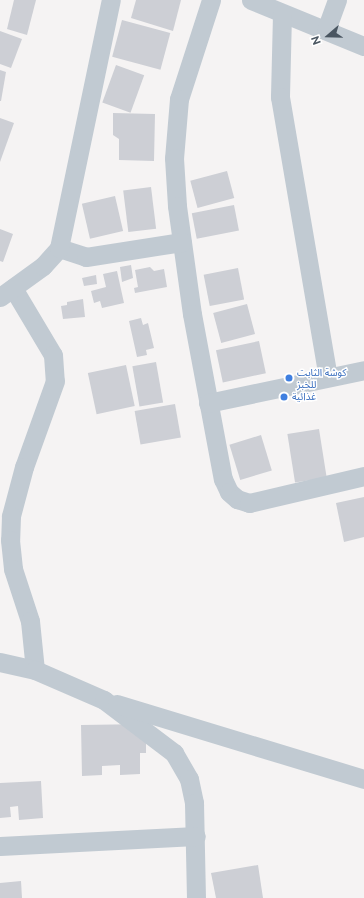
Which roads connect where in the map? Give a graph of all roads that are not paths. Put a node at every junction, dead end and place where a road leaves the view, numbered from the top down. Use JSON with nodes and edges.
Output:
{"nodes":[{"id":1,"x":111,"y":0,"type":"edge"},
{"id":2,"x":211,"y":0,"type":"edge"},
{"id":3,"x":251,"y":0,"type":"edge"},
{"id":4,"x":337,"y":0,"type":"edge"},
{"id":5,"x":282,"y":14,"type":"junction"},
{"id":6,"x":326,"y":30,"type":"junction"},
{"id":7,"x":364,"y":46,"type":"edge"},
{"id":8,"x":182,"y":242,"type":"junction"},
{"id":9,"x":59,"y":248,"type":"junction"},
{"id":10,"x":6,"y":292,"type":"edge"},
{"id":11,"x":364,"y":370,"type":"edge"},
{"id":12,"x":328,"y":377,"type":"junction"},
{"id":13,"x":208,"y":403,"type":"junction"},
{"id":14,"x":364,"y":476,"type":"edge"},
{"id":15,"x":5,"y":515,"type":"edge"},
{"id":16,"x":0,"y":662,"type":"edge"},
{"id":17,"x":35,"y":670,"type":"junction"},
{"id":18,"x":104,"y":700,"type":"junction"},
{"id":19,"x":364,"y":779,"type":"edge"},
{"id":20,"x":196,"y":836,"type":"junction"},
{"id":21,"x":0,"y":846,"type":"edge"},
{"id":22,"x":196,"y":898,"type":"edge"}],
"edges":[{"from":1,"to":9,"type":"street"},
{"from":2,"to":8,"type":"street"},
{"from":3,"to":5,"type":"street"},
{"from":4,"to":6,"type":"street"},
{"from":5,"to":6,"type":"street"},
{"from":5,"to":12,"type":"street"},
{"from":6,"to":7,"type":"street"},
{"from":8,"to":9,"type":"street"},
{"from":8,"to":13,"type":"street"},
{"from":9,"to":10,"type":"street"},
{"from":10,"to":15,"type":"street"},
{"from":11,"to":12,"type":"street"},
{"from":12,"to":13,"type":"street"},
{"from":13,"to":14,"type":"street"},
{"from":15,"to":17,"type":"street"},
{"from":16,"to":17,"type":"street"},
{"from":17,"to":18,"type":"street"},
{"from":18,"to":19,"type":"street"},
{"from":18,"to":20,"type":"street"},
{"from":20,"to":21,"type":"street"},
{"from":20,"to":22,"type":"street"}]}
